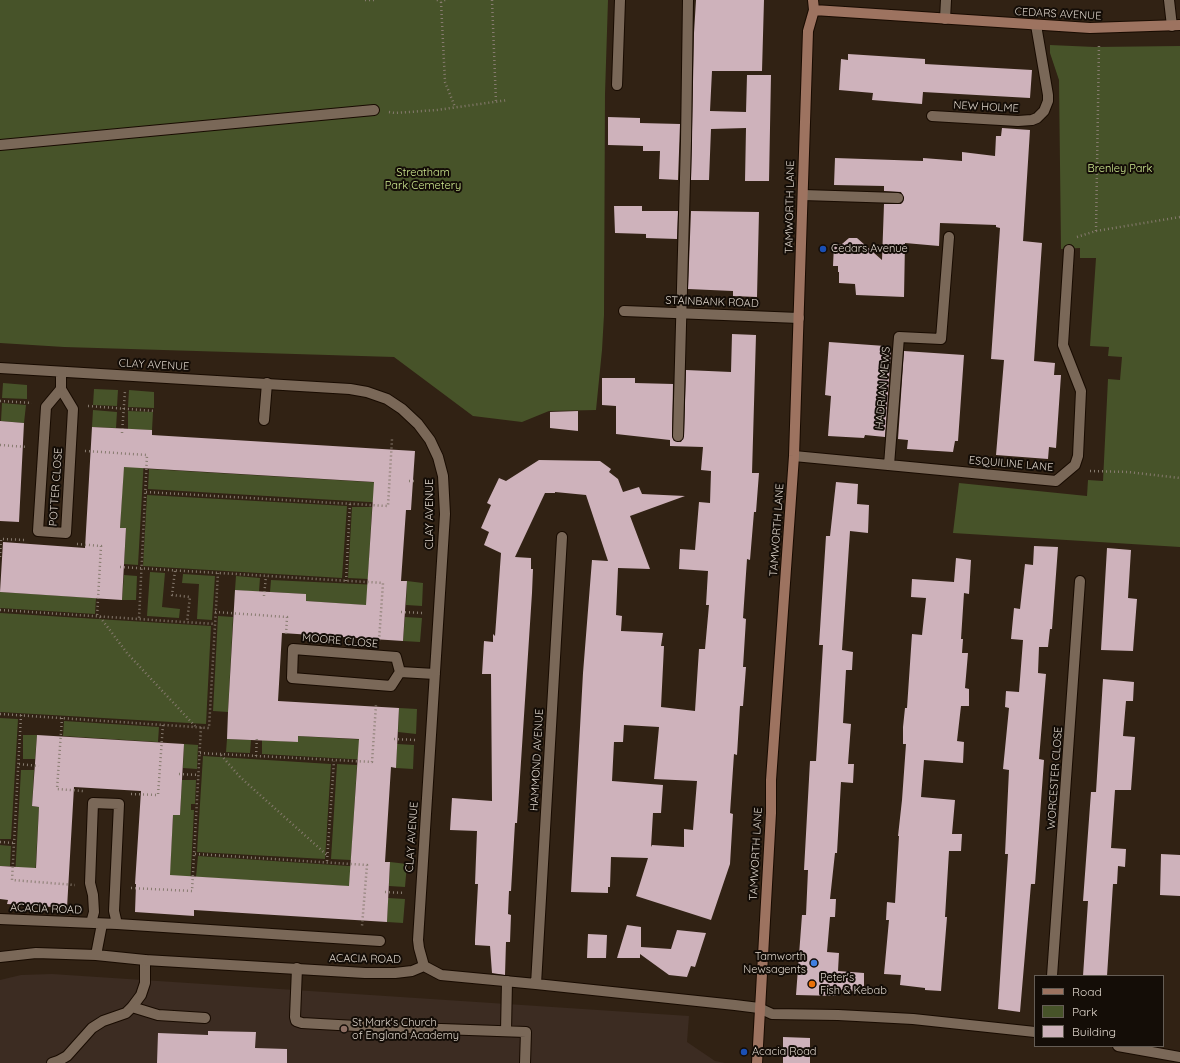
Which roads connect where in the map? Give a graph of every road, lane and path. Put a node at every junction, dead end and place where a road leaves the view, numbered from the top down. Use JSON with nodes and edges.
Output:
{"nodes":[{"id":1,"x":365,"y":0,"type":"edge"},
{"id":2,"x":377,"y":0,"type":"edge"},
{"id":3,"x":437,"y":0,"type":"edge"},
{"id":4,"x":444,"y":0,"type":"edge"},
{"id":5,"x":492,"y":0,"type":"edge"},
{"id":6,"x":620,"y":0,"type":"edge"},
{"id":7,"x":688,"y":0,"type":"edge"},
{"id":8,"x":813,"y":0,"type":"edge"},
{"id":9,"x":946,"y":0,"type":"edge"},
{"id":10,"x":1169,"y":0,"type":"edge"},
{"id":11,"x":441,"y":2,"type":"junction"},
{"id":12,"x":814,"y":10,"type":"junction"},
{"id":13,"x":945,"y":19,"type":"junction"},
{"id":14,"x":1036,"y":25,"type":"junction"},
{"id":15,"x":1176,"y":26,"type":"edge"},
{"id":16,"x":1099,"y":28,"type":"junction"},
{"id":17,"x":617,"y":85,"type":"dead end"},
{"id":18,"x":508,"y":100,"type":"dead end"},
{"id":19,"x":496,"y":102,"type":"junction"},
{"id":20,"x":456,"y":107,"type":"junction"},
{"id":21,"x":374,"y":110,"type":"joint"},
{"id":22,"x":932,"y":116,"type":"dead end"},
{"id":23,"x":0,"y":145,"type":"edge"},
{"id":24,"x":803,"y":195,"type":"junction"},
{"id":25,"x":898,"y":198,"type":"dead end"},
{"id":26,"x":1180,"y":217,"type":"edge"},
{"id":27,"x":1096,"y":231,"type":"junction"},
{"id":28,"x":950,"y":237,"type":"dead end"},
{"id":29,"x":1069,"y":250,"type":"joint"},
{"id":30,"x":624,"y":311,"type":"dead end"},
{"id":31,"x":681,"y":313,"type":"junction"},
{"id":32,"x":799,"y":318,"type":"junction"},
{"id":33,"x":0,"y":368,"type":"edge"},
{"id":34,"x":61,"y":372,"type":"junction"},
{"id":35,"x":267,"y":383,"type":"junction"},
{"id":36,"x":125,"y":386,"type":"dead end"},
{"id":37,"x":62,"y":389,"type":"junction"},
{"id":38,"x":0,"y":401,"type":"edge"},
{"id":39,"x":33,"y":403,"type":"dead end"},
{"id":40,"x":84,"y":406,"type":"dead end"},
{"id":41,"x":124,"y":409,"type":"junction"},
{"id":42,"x":155,"y":411,"type":"dead end"},
{"id":43,"x":264,"y":420,"type":"dead end"},
{"id":44,"x":122,"y":433,"type":"dead end"},
{"id":45,"x":678,"y":436,"type":"dead end"},
{"id":46,"x":392,"y":439,"type":"dead end"},
{"id":47,"x":0,"y":445,"type":"edge"},
{"id":48,"x":32,"y":447,"type":"dead end"},
{"id":49,"x":81,"y":451,"type":"dead end"},
{"id":50,"x":794,"y":456,"type":"junction"},
{"id":51,"x":889,"y":465,"type":"junction"},
{"id":52,"x":1075,"y":465,"type":"junction"},
{"id":53,"x":1180,"y":478,"type":"edge"},
{"id":54,"x":409,"y":480,"type":"dead end"},
{"id":55,"x":417,"y":481,"type":"dead end"},
{"id":56,"x":146,"y":492,"type":"junction"},
{"id":57,"x":350,"y":503,"type":"junction"},
{"id":58,"x":562,"y":537,"type":"dead end"},
{"id":59,"x":28,"y":540,"type":"dead end"},
{"id":60,"x":77,"y":544,"type":"dead end"},
{"id":61,"x":0,"y":556,"type":"edge"},
{"id":62,"x":120,"y":568,"type":"dead end"},
{"id":63,"x":141,"y":568,"type":"junction"},
{"id":64,"x":175,"y":571,"type":"junction"},
{"id":65,"x":218,"y":573,"type":"junction"},
{"id":66,"x":266,"y":576,"type":"junction"},
{"id":67,"x":346,"y":581,"type":"junction"},
{"id":68,"x":1080,"y":581,"type":"dead end"},
{"id":69,"x":264,"y":596,"type":"dead end"},
{"id":70,"x":0,"y":610,"type":"edge"},
{"id":71,"x":215,"y":612,"type":"junction"},
{"id":72,"x":401,"y":612,"type":"dead end"},
{"id":73,"x":425,"y":613,"type":"dead end"},
{"id":74,"x":98,"y":617,"type":"junction"},
{"id":75,"x":138,"y":619,"type":"junction"},
{"id":76,"x":187,"y":622,"type":"junction"},
{"id":77,"x":215,"y":624,"type":"junction"},
{"id":78,"x":285,"y":642,"type":"dead end"},
{"id":79,"x":379,"y":648,"type":"dead end"},
{"id":80,"x":400,"y":672,"type":"junction"},
{"id":81,"x":434,"y":674,"type":"junction"},
{"id":82,"x":376,"y":705,"type":"dead end"},
{"id":83,"x":0,"y":714,"type":"edge"},
{"id":84,"x":21,"y":715,"type":"junction"},
{"id":85,"x":62,"y":718,"type":"junction"},
{"id":86,"x":163,"y":724,"type":"junction"},
{"id":87,"x":195,"y":726,"type":"junction"},
{"id":88,"x":201,"y":727,"type":"junction"},
{"id":89,"x":257,"y":736,"type":"dead end"},
{"id":90,"x":394,"y":739,"type":"dead end"},
{"id":91,"x":418,"y":741,"type":"dead end"},
{"id":92,"x":200,"y":753,"type":"junction"},
{"id":93,"x":220,"y":754,"type":"junction"},
{"id":94,"x":256,"y":756,"type":"junction"},
{"id":95,"x":334,"y":761,"type":"junction"},
{"id":96,"x":19,"y":764,"type":"junction"},
{"id":97,"x":39,"y":766,"type":"dead end"},
{"id":98,"x":179,"y":774,"type":"dead end"},
{"id":99,"x":199,"y":775,"type":"junction"},
{"id":100,"x":84,"y":791,"type":"dead end"},
{"id":101,"x":131,"y":794,"type":"dead end"},
{"id":102,"x":0,"y":842,"type":"edge"},
{"id":103,"x":14,"y":843,"type":"junction"},
{"id":104,"x":195,"y":854,"type":"junction"},
{"id":105,"x":328,"y":856,"type":"junction"},
{"id":106,"x":328,"y":862,"type":"junction"},
{"id":107,"x":79,"y":885,"type":"dead end"},
{"id":108,"x":128,"y":888,"type":"dead end"},
{"id":109,"x":384,"y":892,"type":"dead end"},
{"id":110,"x":408,"y":893,"type":"dead end"},
{"id":111,"x":0,"y":919,"type":"edge"},
{"id":112,"x":91,"y":923,"type":"junction"},
{"id":113,"x":102,"y":924,"type":"junction"},
{"id":114,"x":117,"y":924,"type":"junction"},
{"id":115,"x":362,"y":931,"type":"dead end"},
{"id":116,"x":380,"y":941,"type":"dead end"},
{"id":117,"x":96,"y":955,"type":"junction"},
{"id":118,"x":0,"y":957,"type":"edge"},
{"id":119,"x":145,"y":960,"type":"junction"},
{"id":120,"x":424,"y":966,"type":"junction"},
{"id":121,"x":297,"y":968,"type":"junction"},
{"id":122,"x":1052,"y":975,"type":"edge"},
{"id":123,"x":507,"y":981,"type":"junction"},
{"id":124,"x":536,"y":984,"type":"junction"},
{"id":125,"x":132,"y":1007,"type":"junction"},
{"id":126,"x":759,"y":1008,"type":"junction"},
{"id":127,"x":205,"y":1018,"type":"dead end"},
{"id":128,"x":506,"y":1031,"type":"junction"},
{"id":129,"x":1034,"y":1032,"type":"edge"},
{"id":130,"x":1124,"y":1047,"type":"edge"},
{"id":131,"x":1180,"y":1057,"type":"edge"},
{"id":132,"x":52,"y":1063,"type":"edge"},
{"id":133,"x":525,"y":1063,"type":"edge"},
{"id":134,"x":757,"y":1063,"type":"edge"}],
"edges":[{"from":1,"to":2,"type":"path"},
{"from":3,"to":11,"type":"path"},
{"from":4,"to":11,"type":"path"},
{"from":5,"to":19,"type":"path"},
{"from":6,"to":17,"type":"street"},
{"from":7,"to":31,"type":"street"},
{"from":8,"to":12,"type":"street","name":"TAMWORTH LANE"},
{"from":9,"to":13,"type":"street"},
{"from":10,"to":15,"type":"street"},
{"from":11,"to":20,"type":"path"},
{"from":12,"to":13,"type":"street","name":"CEDARS AVENUE"},
{"from":12,"to":24,"type":"street","name":"TAMWORTH LANE"},
{"from":13,"to":14,"type":"street","name":"CEDARS AVENUE"},
{"from":14,"to":16,"type":"street","name":"CEDARS AVENUE"},
{"from":14,"to":22,"type":"street","name":"NEW HOLME"},
{"from":15,"to":16,"type":"street","name":"CEDARS AVENUE"},
{"from":16,"to":27,"type":"path"},
{"from":18,"to":19,"type":"path"},
{"from":19,"to":20,"type":"path"},
{"from":20,"to":21,"type":"path"},
{"from":21,"to":23,"type":"street"},
{"from":24,"to":25,"type":"street"},
{"from":24,"to":32,"type":"street","name":"TAMWORTH LANE"},
{"from":26,"to":27,"type":"path"},
{"from":27,"to":29,"type":"path"},
{"from":28,"to":51,"type":"street","name":"HADRIAN MEWS"},
{"from":29,"to":52,"type":"street"},
{"from":30,"to":31,"type":"street","name":"STAINBANK ROAD"},
{"from":31,"to":32,"type":"street","name":"STAINBANK ROAD"},
{"from":31,"to":45,"type":"street"},
{"from":32,"to":50,"type":"street","name":"TAMWORTH LANE"},
{"from":33,"to":34,"type":"street","name":"CLAY AVENUE"},
{"from":34,"to":35,"type":"street","name":"CLAY AVENUE"},
{"from":34,"to":37,"type":"street"},
{"from":35,"to":43,"type":"street"},
{"from":35,"to":81,"type":"street","name":"CLAY AVENUE"},
{"from":36,"to":41,"type":"path"},
{"from":37,"to":37,"type":"street","name":"POTTER CLOSE"},
{"from":38,"to":39,"type":"path"},
{"from":40,"to":41,"type":"path"},
{"from":41,"to":42,"type":"path"},
{"from":41,"to":44,"type":"path"},
{"from":46,"to":57,"type":"path"},
{"from":47,"to":48,"type":"path"},
{"from":49,"to":56,"type":"path"},
{"from":50,"to":51,"type":"street","name":"ESQUILINE LANE"},
{"from":50,"to":126,"type":"street","name":"TAMWORTH LANE"},
{"from":51,"to":52,"type":"street","name":"ESQUILINE LANE"},
{"from":52,"to":53,"type":"path"},
{"from":54,"to":55,"type":"path"},
{"from":56,"to":57,"type":"path"},
{"from":56,"to":63,"type":"path"},
{"from":57,"to":67,"type":"path"},
{"from":58,"to":124,"type":"street","name":"HAMMOND AVENUE"},
{"from":59,"to":61,"type":"path"},
{"from":60,"to":74,"type":"path"},
{"from":62,"to":63,"type":"path"},
{"from":63,"to":64,"type":"path"},
{"from":63,"to":75,"type":"path"},
{"from":64,"to":65,"type":"path"},
{"from":64,"to":76,"type":"path"},
{"from":65,"to":66,"type":"path"},
{"from":65,"to":71,"type":"path"},
{"from":66,"to":67,"type":"path"},
{"from":66,"to":69,"type":"path"},
{"from":67,"to":79,"type":"path"},
{"from":68,"to":122,"type":"street","name":"WORCESTER CLOSE"},
{"from":70,"to":74,"type":"path"},
{"from":71,"to":77,"type":"path"},
{"from":71,"to":78,"type":"path"},
{"from":72,"to":73,"type":"path"},
{"from":74,"to":75,"type":"path"},
{"from":74,"to":87,"type":"path"},
{"from":75,"to":76,"type":"path"},
{"from":76,"to":77,"type":"path"},
{"from":77,"to":88,"type":"path"},
{"from":80,"to":80,"type":"street","name":"MOORE CLOSE"},
{"from":80,"to":81,"type":"street"},
{"from":81,"to":120,"type":"street","name":"CLAY AVENUE"},
{"from":82,"to":95,"type":"path"},
{"from":83,"to":84,"type":"path"},
{"from":84,"to":85,"type":"path"},
{"from":84,"to":96,"type":"path"},
{"from":85,"to":86,"type":"path"},
{"from":85,"to":100,"type":"path"},
{"from":86,"to":87,"type":"path"},
{"from":86,"to":101,"type":"path"},
{"from":87,"to":88,"type":"path"},
{"from":88,"to":92,"type":"path"},
{"from":89,"to":94,"type":"path"},
{"from":90,"to":91,"type":"path"},
{"from":92,"to":93,"type":"path"},
{"from":92,"to":99,"type":"path"},
{"from":93,"to":94,"type":"path"},
{"from":93,"to":105,"type":"path"},
{"from":94,"to":95,"type":"path"},
{"from":95,"to":105,"type":"path"},
{"from":96,"to":97,"type":"path"},
{"from":96,"to":103,"type":"path"},
{"from":98,"to":99,"type":"path"},
{"from":99,"to":104,"type":"path"},
{"from":102,"to":103,"type":"path"},
{"from":103,"to":107,"type":"path"},
{"from":104,"to":106,"type":"path"},
{"from":104,"to":108,"type":"path"},
{"from":105,"to":106,"type":"path"},
{"from":106,"to":115,"type":"path"},
{"from":109,"to":110,"type":"path"},
{"from":111,"to":112,"type":"street","name":"ACACIA ROAD"},
{"from":112,"to":113,"type":"street","name":"ACACIA ROAD"},
{"from":112,"to":114,"type":"street","name":"ACACIA ROAD"},
{"from":113,"to":114,"type":"street","name":"ACACIA ROAD"},
{"from":113,"to":117,"type":"street"},
{"from":114,"to":116,"type":"street","name":"ACACIA ROAD"},
{"from":117,"to":118,"type":"street","name":"ACACIA ROAD"},
{"from":117,"to":119,"type":"street","name":"ACACIA ROAD"},
{"from":119,"to":121,"type":"street","name":"ACACIA ROAD"},
{"from":119,"to":125,"type":"street"},
{"from":120,"to":121,"type":"street","name":"ACACIA ROAD"},
{"from":120,"to":123,"type":"street"},
{"from":121,"to":128,"type":"street"},
{"from":123,"to":124,"type":"street"},
{"from":123,"to":128,"type":"street"},
{"from":124,"to":126,"type":"street"},
{"from":125,"to":127,"type":"street"},
{"from":125,"to":132,"type":"street"},
{"from":126,"to":129,"type":"street"},
{"from":126,"to":134,"type":"street","name":"TAMWORTH LANE"},
{"from":128,"to":133,"type":"street"},
{"from":130,"to":131,"type":"street"}]}
